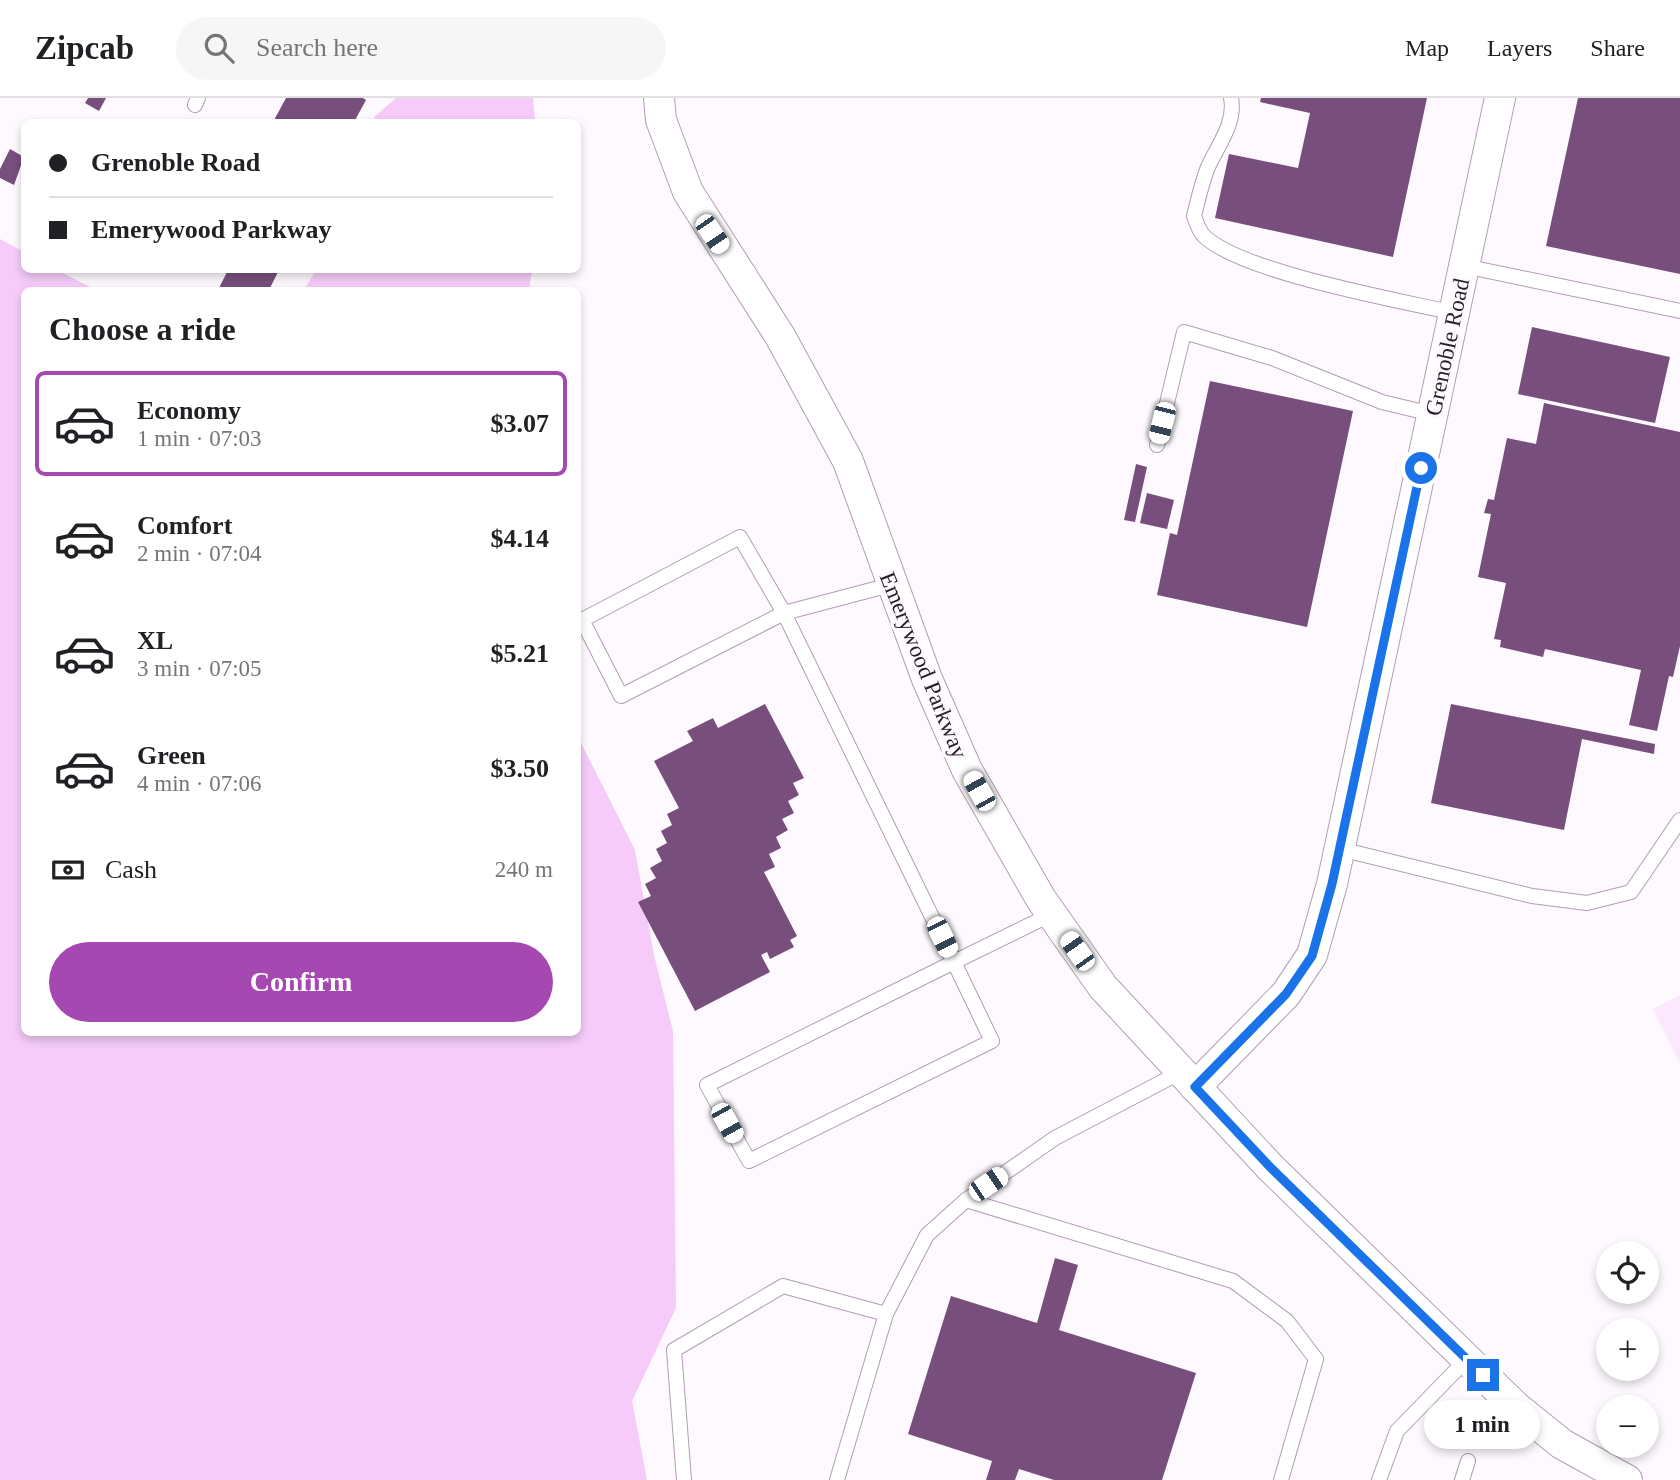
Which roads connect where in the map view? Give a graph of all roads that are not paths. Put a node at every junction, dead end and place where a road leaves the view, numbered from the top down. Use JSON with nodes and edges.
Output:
{"nodes":[{"id":1,"x":659,"y":98,"type":"edge"},
{"id":2,"x":1231,"y":98,"type":"edge"},
{"id":3,"x":1500,"y":98,"type":"edge"},
{"id":4,"x":1464,"y":266,"type":"junction"},
{"id":5,"x":1680,"y":311,"type":"edge"},
{"id":6,"x":1454,"y":313,"type":"junction"},
{"id":7,"x":1433,"y":414,"type":"junction"},
{"id":8,"x":1157,"y":445,"type":"dead end"},
{"id":9,"x":890,"y":585,"type":"junction"},
{"id":10,"x":784,"y":613,"type":"junction"},
{"id":11,"x":1680,"y":820,"type":"edge"},
{"id":12,"x":1339,"y":849,"type":"junction"},
{"id":13,"x":1052,"y":914,"type":"junction"},
{"id":14,"x":954,"y":962,"type":"junction"},
{"id":15,"x":1188,"y":1080,"type":"junction"},
{"id":16,"x":966,"y":1199,"type":"junction"},
{"id":17,"x":886,"y":1314,"type":"junction"},
{"id":18,"x":1467,"y":1359,"type":"junction"},
{"id":19,"x":1468,"y":1461,"type":"dead end"},
{"id":20,"x":684,"y":1480,"type":"edge"},
{"id":21,"x":837,"y":1480,"type":"edge"},
{"id":22,"x":1281,"y":1480,"type":"edge"},
{"id":23,"x":1379,"y":1480,"type":"edge"},
{"id":24,"x":1462,"y":1480,"type":"edge"},
{"id":25,"x":1627,"y":1480,"type":"edge"}],
"edges":[{"from":1,"to":9,"type":"street","name":"Emerywood Parkway"},
{"from":2,"to":6,"type":"lane"},
{"from":3,"to":4,"type":"street","name":"Grenoble Road"},
{"from":4,"to":5,"type":"lane"},
{"from":4,"to":6,"type":"street","name":"Grenoble Road"},
{"from":6,"to":7,"type":"street","name":"Grenoble Road"},
{"from":7,"to":8,"type":"lane"},
{"from":7,"to":12,"type":"street","name":"Grenoble Road"},
{"from":9,"to":10,"type":"lane"},
{"from":9,"to":13,"type":"street","name":"Emerywood Parkway"},
{"from":10,"to":10,"type":"lane"},
{"from":10,"to":14,"type":"lane"},
{"from":11,"to":12,"type":"lane"},
{"from":12,"to":15,"type":"street","name":"Grenoble Road"},
{"from":13,"to":14,"type":"lane"},
{"from":13,"to":15,"type":"street","name":"Emerywood Parkway"},
{"from":14,"to":14,"type":"lane"},
{"from":15,"to":16,"type":"lane"},
{"from":15,"to":18,"type":"street","name":"Emerywood Parkway"},
{"from":16,"to":17,"type":"lane"},
{"from":16,"to":22,"type":"lane"},
{"from":17,"to":20,"type":"lane"},
{"from":17,"to":21,"type":"lane"},
{"from":18,"to":23,"type":"lane"},
{"from":18,"to":25,"type":"street","name":"Emerywood Parkway"},
{"from":19,"to":24,"type":"lane"}]}
